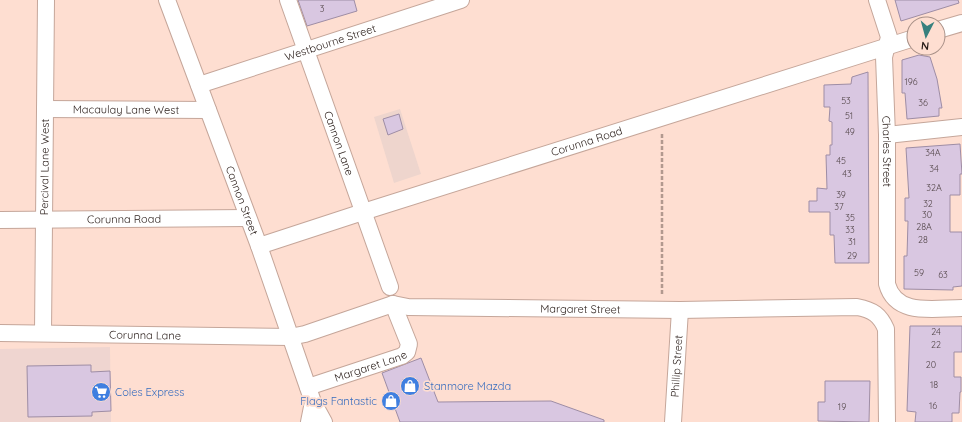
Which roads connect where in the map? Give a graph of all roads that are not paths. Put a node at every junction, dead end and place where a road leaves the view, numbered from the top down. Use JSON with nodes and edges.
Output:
{"nodes":[{"id":1,"x":46,"y":0,"type":"edge"},
{"id":2,"x":167,"y":0,"type":"edge"},
{"id":3,"x":288,"y":0,"type":"edge"},
{"id":4,"x":461,"y":0,"type":"edge"},
{"id":5,"x":877,"y":0,"type":"edge"},
{"id":6,"x":962,"y":23,"type":"edge"},
{"id":7,"x":946,"y":28,"type":"edge"},
{"id":8,"x":906,"y":41,"type":"edge"},
{"id":9,"x":886,"y":47,"type":"junction"},
{"id":10,"x":306,"y":50,"type":"junction"},
{"id":11,"x":199,"y":85,"type":"junction"},
{"id":12,"x":45,"y":109,"type":"junction"},
{"id":13,"x":208,"y":110,"type":"junction"},
{"id":14,"x":962,"y":127,"type":"edge"},
{"id":15,"x":887,"y":135,"type":"junction"},
{"id":16,"x":363,"y":212,"type":"junction"},
{"id":17,"x":248,"y":218,"type":"junction"},
{"id":18,"x":0,"y":220,"type":"edge"},
{"id":19,"x":43,"y":221,"type":"junction"},
{"id":20,"x":259,"y":246,"type":"junction"},
{"id":21,"x":390,"y":287,"type":"dead end"},
{"id":22,"x":393,"y":304,"type":"junction"},
{"id":23,"x":962,"y":308,"type":"edge"},
{"id":24,"x":680,"y":310,"type":"junction"},
{"id":25,"x":0,"y":333,"type":"edge"},
{"id":26,"x":43,"y":333,"type":"junction"},
{"id":27,"x":290,"y":337,"type":"junction"},
{"id":28,"x":310,"y":395,"type":"junction"},
{"id":29,"x":309,"y":422,"type":"edge"},
{"id":30,"x":324,"y":422,"type":"edge"},
{"id":31,"x":673,"y":422,"type":"edge"},
{"id":32,"x":887,"y":422,"type":"edge"}],
"edges":[{"from":1,"to":12,"type":"street","name":"Percival Lane West"},
{"from":2,"to":11,"type":"street","name":"Cannon Street"},
{"from":3,"to":10,"type":"street","name":"Cannon Lane"},
{"from":4,"to":10,"type":"street","name":"Westbourne Street"},
{"from":5,"to":9,"type":"street","name":"Charles Street"},
{"from":6,"to":7,"type":"street"},
{"from":8,"to":9,"type":"street","name":"Corunna Road"},
{"from":9,"to":15,"type":"street","name":"Charles Street"},
{"from":9,"to":16,"type":"street","name":"Corunna Road"},
{"from":10,"to":11,"type":"street","name":"Westbourne Street"},
{"from":10,"to":16,"type":"street","name":"Cannon Lane"},
{"from":11,"to":13,"type":"street","name":"Cannon Street"},
{"from":12,"to":13,"type":"street","name":"Macaulay Lane West"},
{"from":12,"to":19,"type":"street","name":"Percival Lane West"},
{"from":13,"to":17,"type":"street","name":"Cannon Street"},
{"from":14,"to":15,"type":"street"},
{"from":15,"to":23,"type":"street","name":"Charles Street"},
{"from":16,"to":20,"type":"street","name":"Corunna Road"},
{"from":16,"to":21,"type":"street","name":"Cannon Lane"},
{"from":17,"to":19,"type":"street","name":"Corunna Road"},
{"from":17,"to":20,"type":"street","name":"Cannon Street"},
{"from":18,"to":19,"type":"street","name":"Corunna Road"},
{"from":19,"to":26,"type":"street","name":"Percival Lane West"},
{"from":20,"to":27,"type":"street","name":"Cannon Street"},
{"from":22,"to":24,"type":"street","name":"Margaret Street"},
{"from":22,"to":27,"type":"street","name":"Margaret Street"},
{"from":22,"to":28,"type":"street","name":"Margaret Lane"},
{"from":24,"to":31,"type":"street","name":"Phillip Street"},
{"from":24,"to":32,"type":"street","name":"Margaret Street"},
{"from":25,"to":26,"type":"street","name":"Corunna Lane"},
{"from":26,"to":27,"type":"street","name":"Corunna Lane"},
{"from":27,"to":28,"type":"street","name":"Cannon Street"},
{"from":28,"to":29,"type":"street"},
{"from":28,"to":30,"type":"street","name":"Cannon Street"}]}
